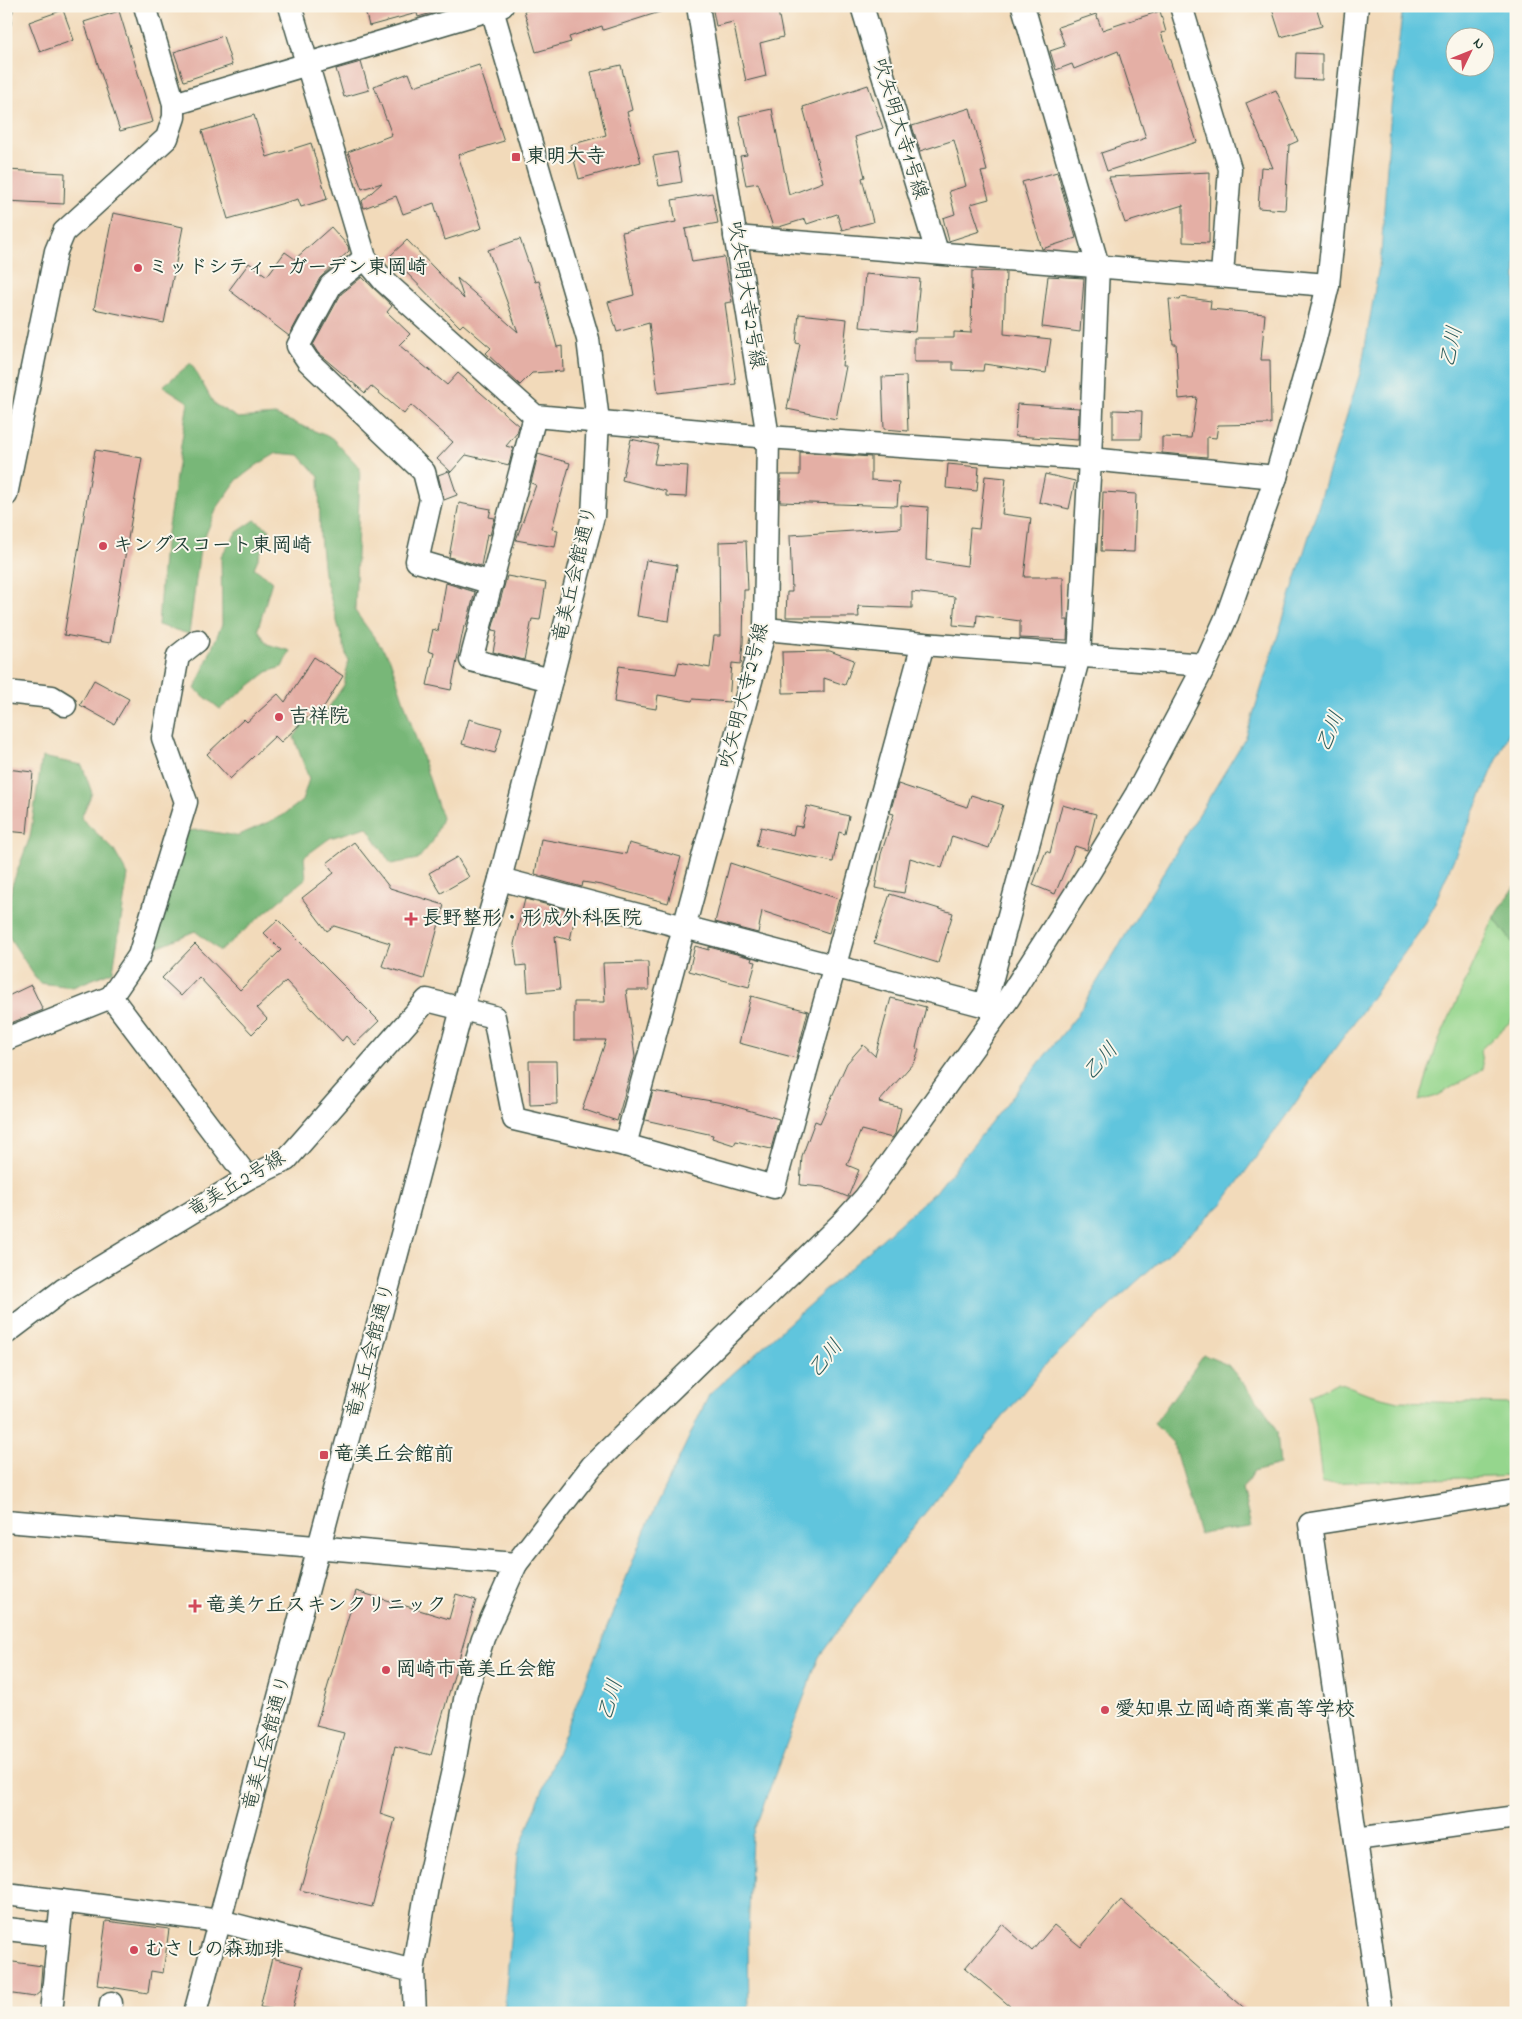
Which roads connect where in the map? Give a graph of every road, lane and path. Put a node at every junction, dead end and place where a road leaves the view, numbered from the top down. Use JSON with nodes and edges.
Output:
{"nodes":[{"id":1,"x":146,"y":6,"type":"edge"},
{"id":2,"x":290,"y":6,"type":"edge"},
{"id":3,"x":698,"y":6,"type":"edge"},
{"id":4,"x":862,"y":6,"type":"edge"},
{"id":5,"x":1022,"y":6,"type":"edge"},
{"id":6,"x":1181,"y":6,"type":"edge"},
{"id":7,"x":495,"y":7,"type":"edge"},
{"id":8,"x":1350,"y":12,"type":"edge"},
{"id":9,"x":308,"y":64,"type":"junction"},
{"id":10,"x":174,"y":104,"type":"junction"},
{"id":11,"x":735,"y":237,"type":"junction"},
{"id":12,"x":936,"y":252,"type":"junction"},
{"id":13,"x":365,"y":258,"type":"junction"},
{"id":14,"x":1098,"y":266,"type":"junction"},
{"id":15,"x":1222,"y":275,"type":"junction"},
{"id":16,"x":1328,"y":285,"type":"junction"},
{"id":17,"x":535,"y":416,"type":"junction"},
{"id":18,"x":598,"y":421,"type":"junction"},
{"id":19,"x":768,"y":436,"type":"junction"},
{"id":20,"x":1090,"y":459,"type":"junction"},
{"id":21,"x":1276,"y":477,"type":"junction"},
{"id":22,"x":6,"y":495,"type":"edge"},
{"id":23,"x":492,"y":583,"type":"junction"},
{"id":24,"x":765,"y":629,"type":"junction"},
{"id":25,"x":197,"y":641,"type":"dead end"},
{"id":26,"x":923,"y":644,"type":"junction"},
{"id":27,"x":1079,"y":656,"type":"junction"},
{"id":28,"x":1205,"y":665,"type":"junction"},
{"id":29,"x":551,"y":680,"type":"junction"},
{"id":30,"x":6,"y":692,"type":"edge"},
{"id":31,"x":65,"y":705,"type":"dead end"},
{"id":32,"x":500,"y":879,"type":"junction"},
{"id":33,"x":683,"y":927,"type":"junction"},
{"id":34,"x":833,"y":967,"type":"junction"},
{"id":35,"x":111,"y":997,"type":"junction"},
{"id":36,"x":992,"y":1007,"type":"junction"},
{"id":37,"x":462,"y":1009,"type":"junction"},
{"id":38,"x":6,"y":1039,"type":"edge"},
{"id":39,"x":624,"y":1144,"type":"junction"},
{"id":40,"x":248,"y":1178,"type":"junction"},
{"id":41,"x":6,"y":1333,"type":"edge"},
{"id":42,"x":1516,"y":1492,"type":"edge"},
{"id":43,"x":6,"y":1521,"type":"edge"},
{"id":44,"x":320,"y":1548,"type":"junction"},
{"id":45,"x":516,"y":1564,"type":"junction"},
{"id":46,"x":1516,"y":1817,"type":"edge"},
{"id":47,"x":1356,"y":1839,"type":"junction"},
{"id":48,"x":6,"y":1894,"type":"edge"},
{"id":49,"x":62,"y":1901,"type":"junction"},
{"id":50,"x":220,"y":1921,"type":"junction"},
{"id":51,"x":7,"y":1928,"type":"edge"},
{"id":52,"x":58,"y":1935,"type":"junction"},
{"id":53,"x":413,"y":1971,"type":"junction"},
{"id":54,"x":51,"y":2013,"type":"edge"},
{"id":55,"x":195,"y":2013,"type":"edge"},
{"id":56,"x":415,"y":2013,"type":"edge"},
{"id":57,"x":1381,"y":2013,"type":"edge"}],
"edges":[{"from":1,"to":10,"type":"street"},
{"from":2,"to":9,"type":"street"},
{"from":3,"to":11,"type":"street","name":"吹矢明大寺2号線"},
{"from":4,"to":12,"type":"street","name":"吹矢明大寺1号線"},
{"from":5,"to":14,"type":"street"},
{"from":6,"to":15,"type":"street"},
{"from":7,"to":9,"type":"street"},
{"from":7,"to":18,"type":"street","name":"竜美丘会館通り"},
{"from":8,"to":16,"type":"street"},
{"from":9,"to":10,"type":"street"},
{"from":9,"to":13,"type":"street"},
{"from":10,"to":22,"type":"street"},
{"from":11,"to":12,"type":"street"},
{"from":11,"to":19,"type":"street","name":"吹矢明大寺2号線"},
{"from":12,"to":14,"type":"street"},
{"from":13,"to":17,"type":"street"},
{"from":13,"to":23,"type":"street"},
{"from":14,"to":15,"type":"street"},
{"from":14,"to":20,"type":"street"},
{"from":15,"to":16,"type":"street"},
{"from":16,"to":21,"type":"street"},
{"from":17,"to":18,"type":"street"},
{"from":17,"to":23,"type":"street"},
{"from":18,"to":19,"type":"street"},
{"from":18,"to":29,"type":"street","name":"竜美丘会館通り"},
{"from":19,"to":20,"type":"street"},
{"from":19,"to":24,"type":"street","name":"吹矢明大寺2号線"},
{"from":20,"to":21,"type":"street"},
{"from":20,"to":27,"type":"street"},
{"from":21,"to":28,"type":"street"},
{"from":23,"to":29,"type":"street"},
{"from":24,"to":26,"type":"street"},
{"from":24,"to":33,"type":"street","name":"吹矢明大寺2号線"},
{"from":25,"to":35,"type":"street"},
{"from":26,"to":27,"type":"street"},
{"from":26,"to":34,"type":"street"},
{"from":27,"to":28,"type":"street"},
{"from":27,"to":36,"type":"street"},
{"from":28,"to":36,"type":"street"},
{"from":29,"to":32,"type":"street","name":"竜美丘会館通り"},
{"from":30,"to":31,"type":"street"},
{"from":32,"to":33,"type":"street"},
{"from":32,"to":37,"type":"street","name":"竜美丘会館通り"},
{"from":33,"to":34,"type":"street"},
{"from":33,"to":39,"type":"street","name":"吹矢明大寺2号線"},
{"from":34,"to":36,"type":"street"},
{"from":34,"to":39,"type":"street"},
{"from":35,"to":38,"type":"street"},
{"from":35,"to":40,"type":"street"},
{"from":36,"to":45,"type":"street"},
{"from":37,"to":39,"type":"street"},
{"from":37,"to":40,"type":"street","name":"竜美丘2号線"},
{"from":37,"to":44,"type":"street","name":"竜美丘会館通り"},
{"from":40,"to":41,"type":"street","name":"竜美丘2号線"},
{"from":42,"to":47,"type":"street"},
{"from":43,"to":44,"type":"street"},
{"from":44,"to":45,"type":"street"},
{"from":44,"to":50,"type":"street","name":"竜美丘会館通り"},
{"from":45,"to":53,"type":"street"},
{"from":46,"to":47,"type":"street"},
{"from":47,"to":57,"type":"street"},
{"from":48,"to":49,"type":"street"},
{"from":49,"to":50,"type":"street"},
{"from":49,"to":52,"type":"street"},
{"from":50,"to":53,"type":"street"},
{"from":50,"to":55,"type":"street","name":"竜美丘会館通り"},
{"from":51,"to":52,"type":"street"},
{"from":52,"to":54,"type":"street"},
{"from":53,"to":56,"type":"street"}]}
